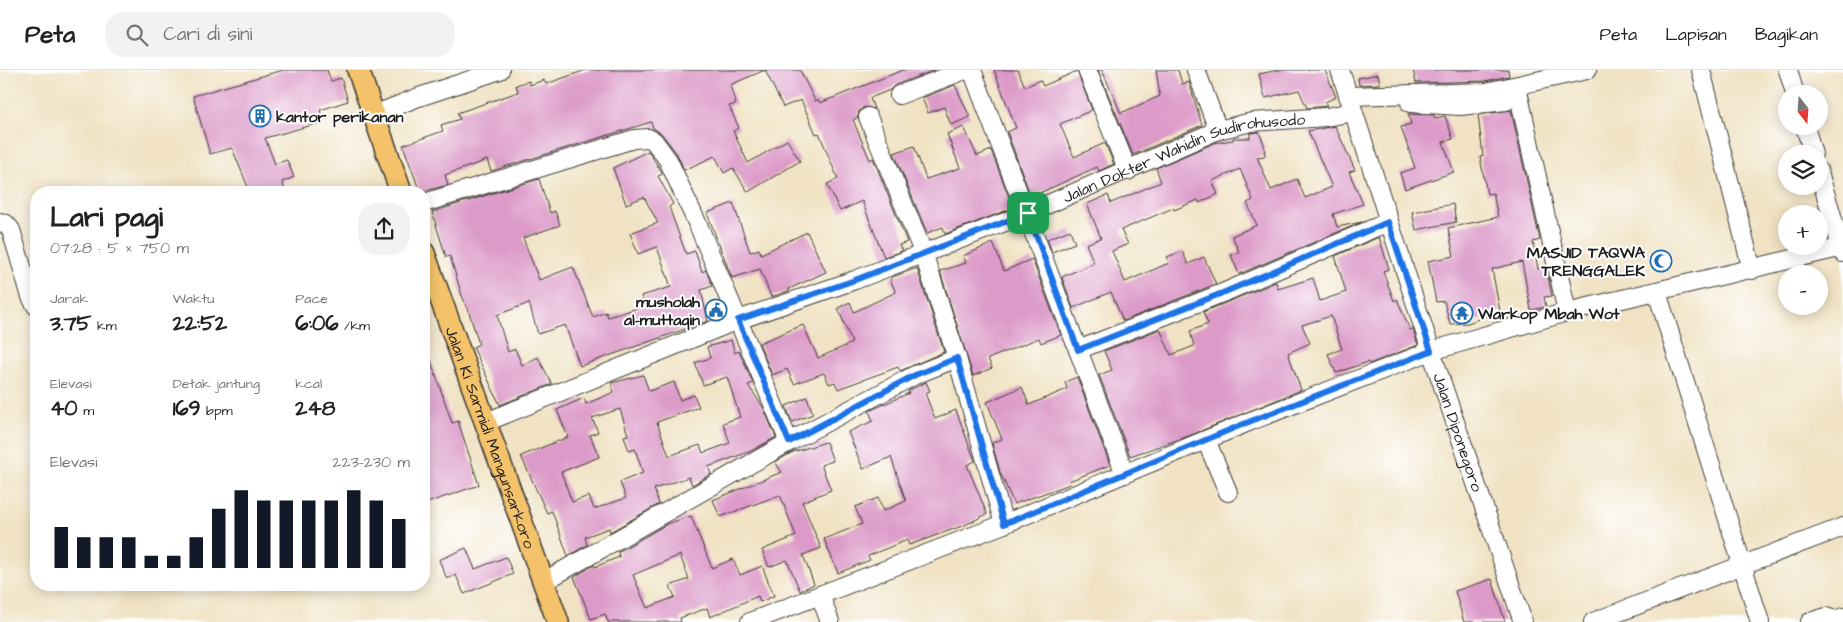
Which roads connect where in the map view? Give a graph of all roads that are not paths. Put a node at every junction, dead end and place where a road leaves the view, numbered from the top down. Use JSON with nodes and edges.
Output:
{"nodes":[{"id":1,"x":358,"y":70,"type":"edge"},
{"id":2,"x":500,"y":70,"type":"edge"},
{"id":3,"x":965,"y":70,"type":"edge"},
{"id":4,"x":972,"y":70,"type":"edge"},
{"id":5,"x":1087,"y":70,"type":"edge"},
{"id":6,"x":1196,"y":70,"type":"edge"},
{"id":7,"x":1340,"y":70,"type":"edge"},
{"id":8,"x":1587,"y":70,"type":"edge"},
{"id":9,"x":1701,"y":70,"type":"edge"},
{"id":10,"x":1788,"y":70,"type":"edge"},
{"id":11,"x":470,"y":75,"type":"edge"},
{"id":12,"x":1792,"y":85,"type":"edge"},
{"id":13,"x":1519,"y":92,"type":"junction"},
{"id":14,"x":899,"y":95,"type":"dead end"},
{"id":15,"x":1351,"y":104,"type":"junction"},
{"id":16,"x":372,"y":107,"type":"junction"},
{"id":17,"x":868,"y":117,"type":"dead end"},
{"id":18,"x":1218,"y":130,"type":"junction"},
{"id":19,"x":1128,"y":171,"type":"junction"},
{"id":20,"x":400,"y":186,"type":"edge"},
{"id":21,"x":1826,"y":195,"type":"edge"},
{"id":22,"x":430,"y":201,"type":"edge"},
{"id":23,"x":1028,"y":213,"type":"junction"},
{"id":24,"x":0,"y":222,"type":"edge"},
{"id":25,"x":1388,"y":222,"type":"junction"},
{"id":26,"x":1842,"y":249,"type":"edge"},
{"id":27,"x":923,"y":252,"type":"junction"},
{"id":28,"x":430,"y":269,"type":"edge"},
{"id":29,"x":1752,"y":270,"type":"junction"},
{"id":30,"x":1657,"y":292,"type":"junction"},
{"id":31,"x":30,"y":295,"type":"edge"},
{"id":32,"x":1567,"y":312,"type":"junction"},
{"id":33,"x":738,"y":320,"type":"junction"},
{"id":34,"x":1078,"y":350,"type":"junction"},
{"id":35,"x":1431,"y":351,"type":"junction"},
{"id":36,"x":957,"y":358,"type":"junction"},
{"id":37,"x":486,"y":422,"type":"junction"},
{"id":38,"x":1206,"y":440,"type":"junction"},
{"id":39,"x":789,"y":442,"type":"junction"},
{"id":40,"x":1125,"y":474,"type":"junction"},
{"id":41,"x":1228,"y":492,"type":"dead end"},
{"id":42,"x":1004,"y":524,"type":"junction"},
{"id":43,"x":1843,"y":527,"type":"edge"},
{"id":44,"x":1742,"y":566,"type":"junction"},
{"id":45,"x":543,"y":582,"type":"junction"},
{"id":46,"x":820,"y":595,"type":"junction"},
{"id":47,"x":1843,"y":617,"type":"edge"},
{"id":48,"x":558,"y":622,"type":"edge"},
{"id":49,"x":750,"y":622,"type":"edge"},
{"id":50,"x":830,"y":622,"type":"edge"},
{"id":51,"x":1523,"y":622,"type":"edge"},
{"id":52,"x":1593,"y":622,"type":"edge"},
{"id":53,"x":1760,"y":622,"type":"edge"},
{"id":54,"x":1810,"y":622,"type":"edge"}],
"edges":[{"from":1,"to":16,"type":"main road"},
{"from":2,"to":11,"type":"street"},
{"from":3,"to":14,"type":"street"},
{"from":4,"to":23,"type":"street"},
{"from":5,"to":19,"type":"street"},
{"from":6,"to":18,"type":"street"},
{"from":7,"to":15,"type":"street","name":"Jalan Diponegoro"},
{"from":8,"to":13,"type":"street","name":"Jalan Dokter Wahidin Sudirohusodo"},
{"from":9,"to":29,"type":"street"},
{"from":10,"to":12,"type":"street"},
{"from":11,"to":16,"type":"street"},
{"from":13,"to":15,"type":"street","name":"Jalan Dokter Wahidin Sudirohusodo"},
{"from":13,"to":32,"type":"street"},
{"from":15,"to":18,"type":"street","name":"Jalan Dokter Wahidin Sudirohusodo"},
{"from":15,"to":25,"type":"street","name":"Jalan Diponegoro"},
{"from":16,"to":20,"type":"main road"},
{"from":17,"to":27,"type":"street"},
{"from":18,"to":19,"type":"street","name":"Jalan Dokter Wahidin Sudirohusodo"},
{"from":19,"to":23,"type":"street","name":"Jalan Dokter Wahidin Sudirohusodo"},
{"from":21,"to":26,"type":"street"},
{"from":22,"to":33,"type":"street"},
{"from":23,"to":27,"type":"street","name":"Jalan Dokter Wahidin Sudirohusodo"},
{"from":23,"to":34,"type":"street"},
{"from":24,"to":31,"type":"street"},
{"from":25,"to":34,"type":"street"},
{"from":25,"to":35,"type":"street","name":"Jalan Diponegoro"},
{"from":26,"to":29,"type":"street"},
{"from":27,"to":33,"type":"street","name":"Jalan Dokter Wahidin Sudirohusodo"},
{"from":27,"to":36,"type":"street"},
{"from":28,"to":37,"type":"main road","name":"Jalan Ki Sarmidi Mangunsarkoro"},
{"from":29,"to":30,"type":"street"},
{"from":30,"to":32,"type":"street"},
{"from":30,"to":44,"type":"street"},
{"from":32,"to":35,"type":"street"},
{"from":33,"to":37,"type":"street","name":"Jalan Dokter Wahidin Sudirohusodo"},
{"from":33,"to":39,"type":"street"},
{"from":34,"to":40,"type":"street"},
{"from":35,"to":38,"type":"street"},
{"from":35,"to":51,"type":"street","name":"Jalan Diponegoro"},
{"from":36,"to":39,"type":"street"},
{"from":36,"to":42,"type":"street"},
{"from":37,"to":45,"type":"main road","name":"Jalan Ki Sarmidi Mangunsarkoro"},
{"from":38,"to":40,"type":"street"},
{"from":38,"to":41,"type":"street"},
{"from":39,"to":45,"type":"street"},
{"from":40,"to":42,"type":"street"},
{"from":42,"to":46,"type":"street"},
{"from":43,"to":44,"type":"street"},
{"from":44,"to":52,"type":"street"},
{"from":44,"to":53,"type":"street"},
{"from":45,"to":48,"type":"main road","name":"Jalan Ki Sarmidi Mangunsarkoro"},
{"from":46,"to":49,"type":"street"},
{"from":46,"to":50,"type":"street"},
{"from":47,"to":54,"type":"street"}]}
